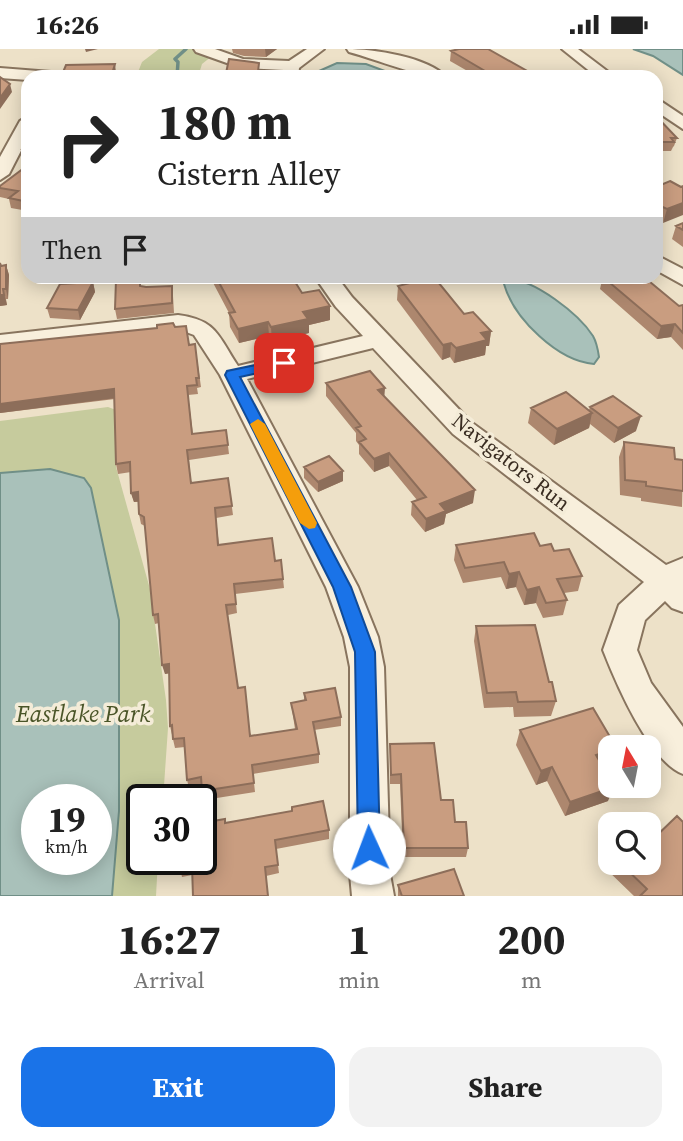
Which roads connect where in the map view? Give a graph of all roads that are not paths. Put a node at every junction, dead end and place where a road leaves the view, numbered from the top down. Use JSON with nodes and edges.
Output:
{"nodes":[{"id":1,"x":201,"y":49,"type":"edge"},
{"id":2,"x":317,"y":49,"type":"edge"},
{"id":3,"x":354,"y":49,"type":"edge"},
{"id":4,"x":569,"y":49,"type":"edge"},
{"id":5,"x":280,"y":70,"type":"edge"},
{"id":6,"x":293,"y":70,"type":"edge"},
{"id":7,"x":425,"y":70,"type":"edge"},
{"id":8,"x":598,"y":70,"type":"edge"},
{"id":9,"x":0,"y":73,"type":"edge"},
{"id":10,"x":21,"y":75,"type":"edge"},
{"id":11,"x":663,"y":108,"type":"edge"},
{"id":12,"x":683,"y":124,"type":"edge"},
{"id":13,"x":21,"y":127,"type":"edge"},
{"id":14,"x":0,"y":174,"type":"edge"},
{"id":15,"x":663,"y":265,"type":"edge"},
{"id":16,"x":683,"y":278,"type":"edge"},
{"id":17,"x":331,"y":284,"type":"edge"},
{"id":18,"x":379,"y":339,"type":"junction"},
{"id":19,"x":0,"y":342,"type":"edge"},
{"id":20,"x":232,"y":375,"type":"junction"},
{"id":21,"x":677,"y":583,"type":"edge"},
{"id":22,"x":683,"y":757,"type":"edge"},
{"id":23,"x":373,"y":896,"type":"edge"}],
"edges":[{"from":1,"to":5,"type":"street"},
{"from":2,"to":6,"type":"street"},
{"from":3,"to":7,"type":"street"},
{"from":4,"to":8,"type":"street"},
{"from":9,"to":10,"type":"street"},
{"from":11,"to":12,"type":"street"},
{"from":13,"to":14,"type":"street"},
{"from":15,"to":16,"type":"street"},
{"from":17,"to":18,"type":"street","name":"Navigators Run"},
{"from":18,"to":20,"type":"street"},
{"from":18,"to":21,"type":"street","name":"Navigators Run"},
{"from":19,"to":20,"type":"street"},
{"from":20,"to":23,"type":"street"},
{"from":21,"to":22,"type":"street"}]}
